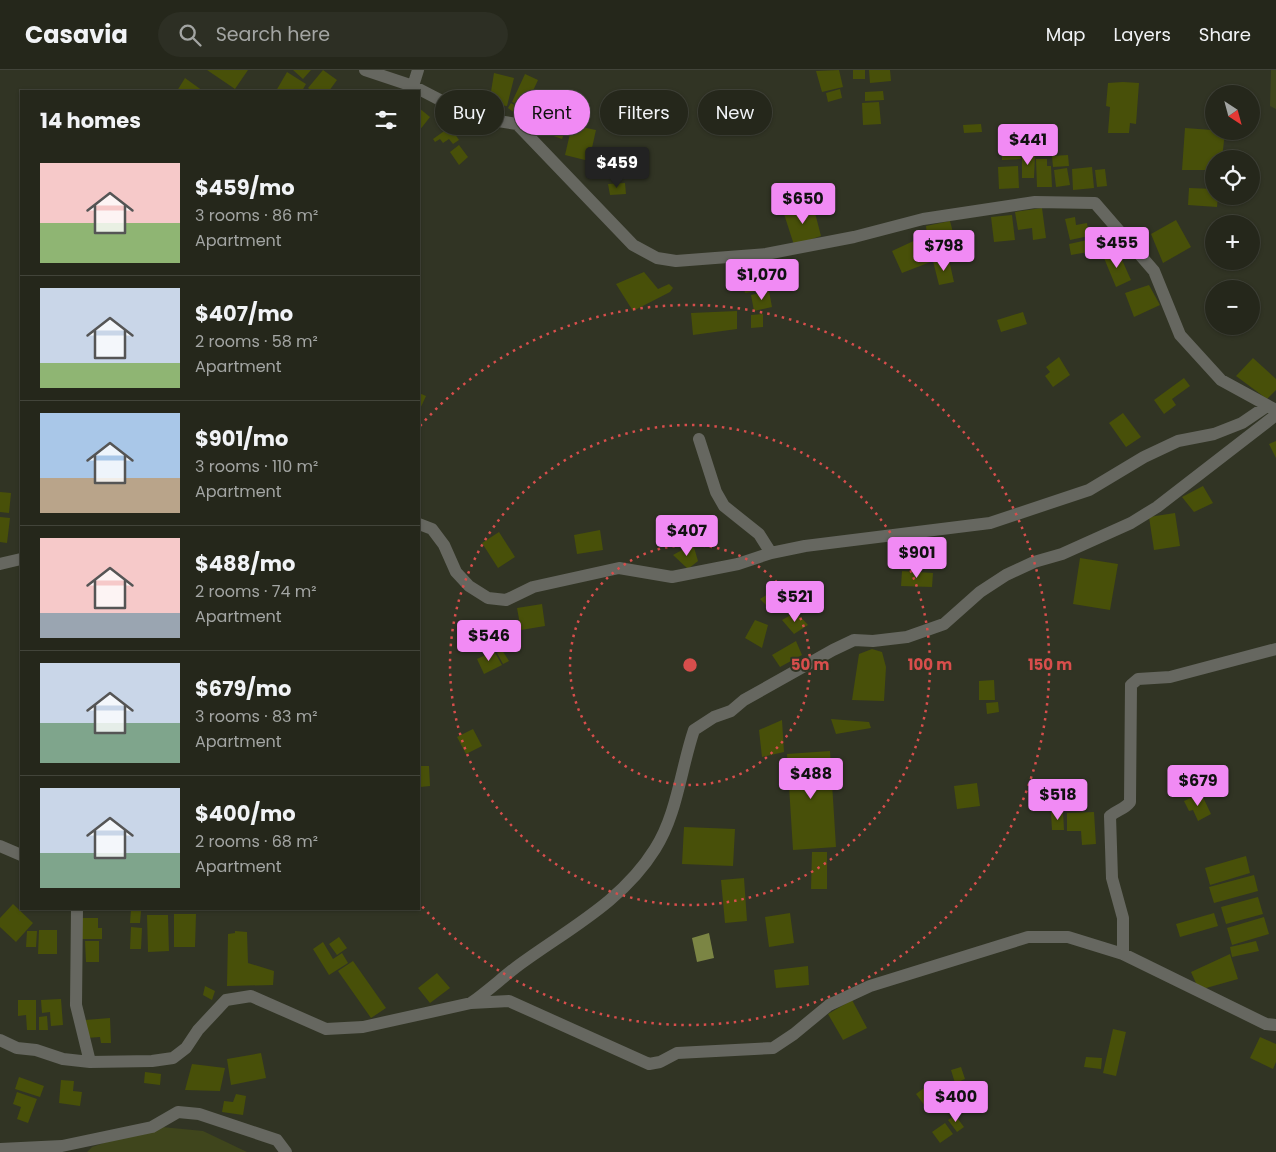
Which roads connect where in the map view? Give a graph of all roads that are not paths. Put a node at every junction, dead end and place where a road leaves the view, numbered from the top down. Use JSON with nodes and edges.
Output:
{"nodes":[{"id":1,"x":365,"y":70,"type":"edge"},
{"id":2,"x":418,"y":70,"type":"edge"},
{"id":3,"x":413,"y":86,"type":"junction"},
{"id":4,"x":1273,"y":411,"type":"edge"},
{"id":5,"x":699,"y":439,"type":"dead end"},
{"id":6,"x":420,"y":524,"type":"edge"},
{"id":7,"x":771,"y":553,"type":"junction"},
{"id":8,"x":20,"y":559,"type":"edge"},
{"id":9,"x":0,"y":564,"type":"edge"},
{"id":10,"x":1276,"y":649,"type":"edge"},
{"id":11,"x":0,"y":846,"type":"edge"},
{"id":12,"x":20,"y":855,"type":"edge"},
{"id":13,"x":77,"y":910,"type":"edge"},
{"id":14,"x":1123,"y":954,"type":"junction"},
{"id":15,"x":471,"y":1003,"type":"junction"},
{"id":16,"x":1276,"y":1025,"type":"edge"},
{"id":17,"x":0,"y":1040,"type":"edge"},
{"id":18,"x":90,"y":1062,"type":"junction"},
{"id":19,"x":0,"y":1149,"type":"edge"},
{"id":20,"x":286,"y":1152,"type":"edge"}],
"edges":[{"from":1,"to":3,"type":"street"},
{"from":2,"to":3,"type":"street"},
{"from":3,"to":4,"type":"street"},
{"from":4,"to":7,"type":"street"},
{"from":4,"to":15,"type":"street"},
{"from":5,"to":7,"type":"street"},
{"from":6,"to":7,"type":"street"},
{"from":8,"to":9,"type":"street"},
{"from":10,"to":14,"type":"street"},
{"from":11,"to":12,"type":"street"},
{"from":13,"to":18,"type":"street"},
{"from":14,"to":15,"type":"street"},
{"from":14,"to":16,"type":"street"},
{"from":15,"to":18,"type":"street"},
{"from":17,"to":18,"type":"street"},
{"from":19,"to":20,"type":"street"}]}
